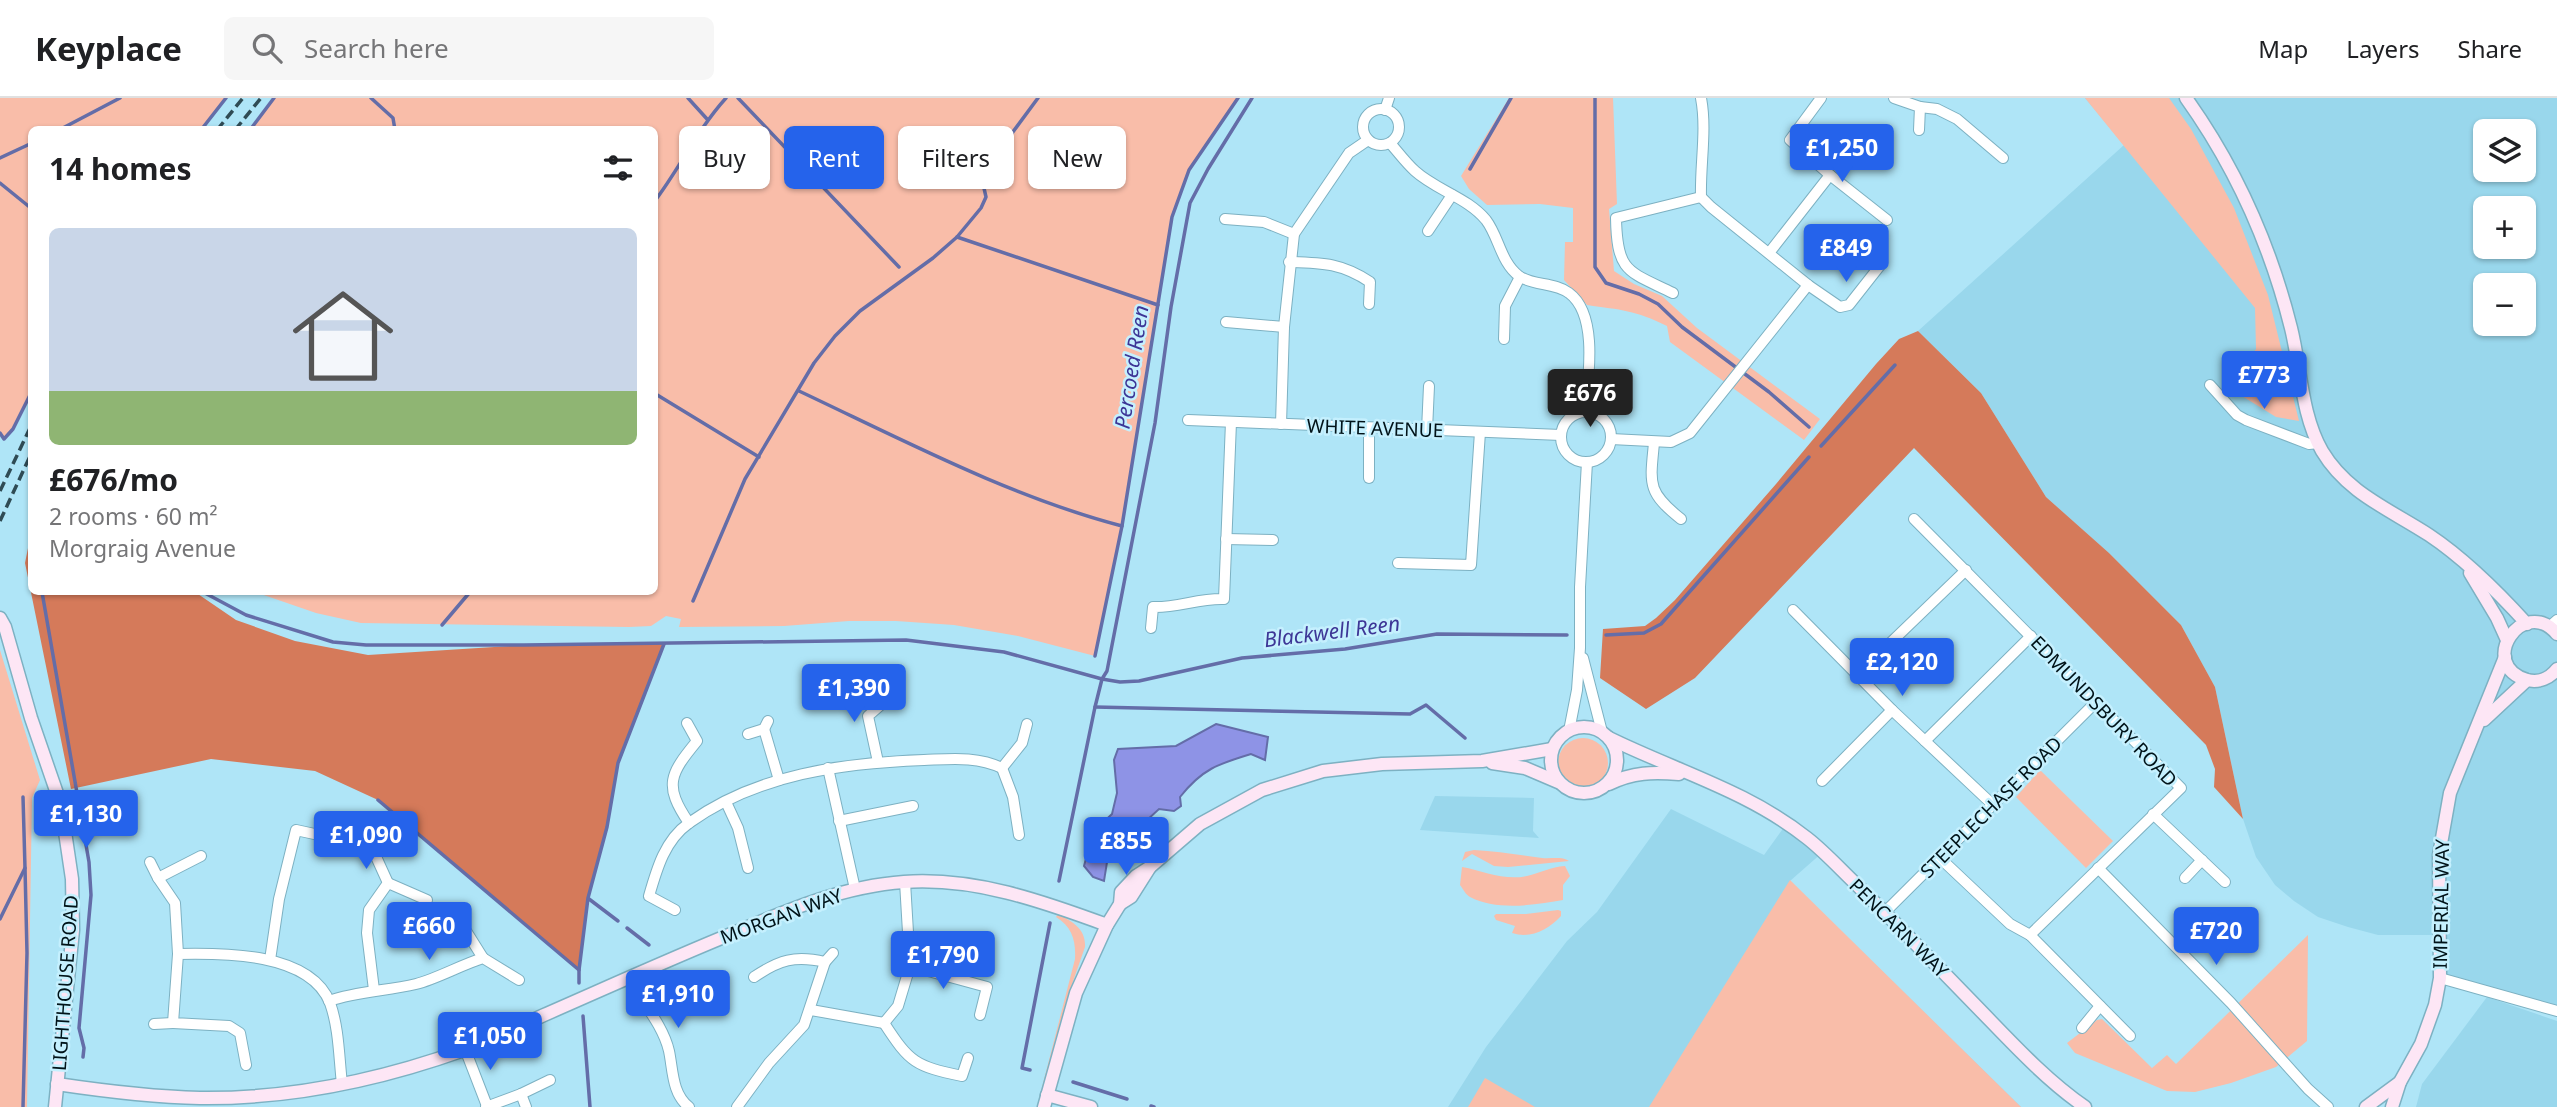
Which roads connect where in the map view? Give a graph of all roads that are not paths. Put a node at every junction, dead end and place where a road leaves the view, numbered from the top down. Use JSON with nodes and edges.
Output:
{"nodes":[{"id":1,"x":1390,"y":98,"type":"edge"},
{"id":2,"x":1701,"y":98,"type":"edge"},
{"id":3,"x":1822,"y":98,"type":"edge"},
{"id":4,"x":1894,"y":98,"type":"edge"},
{"id":5,"x":2186,"y":98,"type":"edge"},
{"id":6,"x":1920,"y":107,"type":"junction"},
{"id":7,"x":1385,"y":110,"type":"junction"},
{"id":8,"x":1919,"y":130,"type":"dead end"},
{"id":9,"x":1368,"y":140,"type":"junction"},
{"id":10,"x":1390,"y":143,"type":"junction"},
{"id":11,"x":2003,"y":158,"type":"dead end"},
{"id":12,"x":1830,"y":175,"type":"junction"},
{"id":13,"x":1452,"y":195,"type":"junction"},
{"id":14,"x":1701,"y":197,"type":"junction"},
{"id":15,"x":1225,"y":219,"type":"dead end"},
{"id":16,"x":1887,"y":220,"type":"dead end"},
{"id":17,"x":1428,"y":231,"type":"dead end"},
{"id":18,"x":1294,"y":234,"type":"junction"},
{"id":19,"x":1769,"y":253,"type":"junction"},
{"id":20,"x":1289,"y":262,"type":"junction"},
{"id":21,"x":1882,"y":263,"type":"dead end"},
{"id":22,"x":1520,"y":277,"type":"junction"},
{"id":23,"x":1808,"y":285,"type":"junction"},
{"id":24,"x":1673,"y":293,"type":"dead end"},
{"id":25,"x":1368,"y":304,"type":"dead end"},
{"id":26,"x":1226,"y":322,"type":"dead end"},
{"id":27,"x":1284,"y":327,"type":"junction"},
{"id":28,"x":1504,"y":339,"type":"dead end"},
{"id":29,"x":2210,"y":385,"type":"dead end"},
{"id":30,"x":1429,"y":386,"type":"dead end"},
{"id":31,"x":1585,"y":412,"type":"junction"},
{"id":32,"x":1188,"y":420,"type":"dead end"},
{"id":33,"x":1231,"y":422,"type":"junction"},
{"id":34,"x":1281,"y":424,"type":"junction"},
{"id":35,"x":1369,"y":428,"type":"junction"},
{"id":36,"x":1427,"y":430,"type":"junction"},
{"id":37,"x":1480,"y":432,"type":"junction"},
{"id":38,"x":1561,"y":435,"type":"junction"},
{"id":39,"x":1611,"y":439,"type":"junction"},
{"id":40,"x":1654,"y":443,"type":"junction"},
{"id":41,"x":2318,"y":443,"type":"junction"},
{"id":42,"x":1587,"y":462,"type":"junction"},
{"id":43,"x":1369,"y":478,"type":"dead end"},
{"id":44,"x":1681,"y":519,"type":"dead end"},
{"id":45,"x":1914,"y":519,"type":"dead end"},
{"id":46,"x":1226,"y":539,"type":"junction"},
{"id":47,"x":1273,"y":540,"type":"dead end"},
{"id":48,"x":1398,"y":563,"type":"dead end"},
{"id":49,"x":2464,"y":564,"type":"junction"},
{"id":50,"x":1966,"y":570,"type":"junction"},
{"id":51,"x":1793,"y":610,"type":"dead end"},
{"id":52,"x":3,"y":622,"type":"edge"},
{"id":53,"x":2527,"y":624,"type":"junction"},
{"id":54,"x":2554,"y":627,"type":"edge"},
{"id":55,"x":1151,"y":628,"type":"dead end"},
{"id":56,"x":2031,"y":636,"type":"junction"},
{"id":57,"x":2507,"y":640,"type":"junction"},
{"id":58,"x":1580,"y":648,"type":"junction"},
{"id":59,"x":2505,"y":657,"type":"junction"},
{"id":60,"x":2557,"y":669,"type":"edge"},
{"id":61,"x":1857,"y":675,"type":"junction"},
{"id":62,"x":2527,"y":680,"type":"junction"},
{"id":63,"x":883,"y":702,"type":"dead end"},
{"id":64,"x":2096,"y":702,"type":"junction"},
{"id":65,"x":1892,"y":710,"type":"junction"},
{"id":66,"x":687,"y":723,"type":"dead end"},
{"id":67,"x":1027,"y":724,"type":"dead end"},
{"id":68,"x":2479,"y":725,"type":"junction"},
{"id":69,"x":1569,"y":730,"type":"junction"},
{"id":70,"x":748,"y":734,"type":"dead end"},
{"id":71,"x":1605,"y":735,"type":"junction"},
{"id":72,"x":1925,"y":741,"type":"junction"},
{"id":73,"x":1552,"y":750,"type":"junction"},
{"id":74,"x":1482,"y":761,"type":"junction"},
{"id":75,"x":878,"y":762,"type":"junction"},
{"id":76,"x":828,"y":768,"type":"junction"},
{"id":77,"x":1002,"y":768,"type":"junction"},
{"id":78,"x":1694,"y":776,"type":"junction"},
{"id":79,"x":779,"y":780,"type":"junction"},
{"id":80,"x":1822,"y":781,"type":"dead end"},
{"id":81,"x":1559,"y":782,"type":"junction"},
{"id":82,"x":1606,"y":785,"type":"junction"},
{"id":83,"x":726,"y":802,"type":"junction"},
{"id":84,"x":1993,"y":805,"type":"junction"},
{"id":85,"x":912,"y":806,"type":"dead end"},
{"id":86,"x":2153,"y":814,"type":"junction"},
{"id":87,"x":839,"y":821,"type":"junction"},
{"id":88,"x":689,"y":823,"type":"junction"},
{"id":89,"x":1019,"y":835,"type":"dead end"},
{"id":90,"x":342,"y":840,"type":"dead end"},
{"id":91,"x":355,"y":844,"type":"dead end"},
{"id":92,"x":201,"y":856,"type":"dead end"},
{"id":93,"x":1940,"y":858,"type":"junction"},
{"id":94,"x":2202,"y":860,"type":"junction"},
{"id":95,"x":149,"y":862,"type":"dead end"},
{"id":96,"x":748,"y":868,"type":"dead end"},
{"id":97,"x":2098,"y":868,"type":"junction"},
{"id":98,"x":158,"y":878,"type":"junction"},
{"id":99,"x":2185,"y":878,"type":"dead end"},
{"id":100,"x":2225,"y":881,"type":"dead end"},
{"id":101,"x":905,"y":882,"type":"junction"},
{"id":102,"x":388,"y":883,"type":"junction"},
{"id":103,"x":855,"y":889,"type":"junction"},
{"id":104,"x":428,"y":900,"type":"dead end"},
{"id":105,"x":675,"y":910,"type":"dead end"},
{"id":106,"x":1885,"y":912,"type":"junction"},
{"id":107,"x":443,"y":913,"type":"dead end"},
{"id":108,"x":1107,"y":925,"type":"junction"},
{"id":109,"x":2030,"y":935,"type":"junction"},
{"id":110,"x":833,"y":953,"type":"dead end"},
{"id":111,"x":178,"y":954,"type":"junction"},
{"id":112,"x":483,"y":958,"type":"junction"},
{"id":113,"x":270,"y":960,"type":"junction"},
{"id":114,"x":825,"y":962,"type":"junction"},
{"id":115,"x":910,"y":966,"type":"junction"},
{"id":116,"x":754,"y":977,"type":"dead end"},
{"id":117,"x":2441,"y":978,"type":"junction"},
{"id":118,"x":629,"y":979,"type":"junction"},
{"id":119,"x":519,"y":980,"type":"dead end"},
{"id":120,"x":374,"y":990,"type":"junction"},
{"id":121,"x":329,"y":1001,"type":"junction"},
{"id":122,"x":2100,"y":1006,"type":"junction"},
{"id":123,"x":811,"y":1010,"type":"junction"},
{"id":124,"x":2557,"y":1011,"type":"edge"},
{"id":125,"x":980,"y":1014,"type":"dead end"},
{"id":126,"x":173,"y":1023,"type":"junction"},
{"id":127,"x":884,"y":1023,"type":"junction"},
{"id":128,"x":154,"y":1024,"type":"dead end"},
{"id":129,"x":2082,"y":1027,"type":"dead end"},
{"id":130,"x":2130,"y":1036,"type":"dead end"},
{"id":131,"x":465,"y":1049,"type":"junction"},
{"id":132,"x":968,"y":1058,"type":"dead end"},
{"id":133,"x":246,"y":1065,"type":"dead end"},
{"id":134,"x":550,"y":1080,"type":"dead end"},
{"id":135,"x":2400,"y":1082,"type":"junction"},
{"id":136,"x":58,"y":1084,"type":"junction"},
{"id":137,"x":342,"y":1084,"type":"junction"},
{"id":138,"x":2308,"y":1089,"type":"junction"},
{"id":139,"x":521,"y":1094,"type":"junction"},
{"id":140,"x":1046,"y":1101,"type":"edge"},
{"id":141,"x":199,"y":1102,"type":"edge"},
{"id":142,"x":54,"y":1107,"type":"edge"},
{"id":143,"x":486,"y":1107,"type":"edge"},
{"id":144,"x":526,"y":1107,"type":"edge"},
{"id":145,"x":689,"y":1107,"type":"edge"},
{"id":146,"x":737,"y":1107,"type":"edge"},
{"id":147,"x":1091,"y":1107,"type":"edge"},
{"id":148,"x":2085,"y":1107,"type":"edge"},
{"id":149,"x":2315,"y":1107,"type":"edge"},
{"id":150,"x":2328,"y":1107,"type":"edge"},
{"id":151,"x":2366,"y":1107,"type":"edge"},
{"id":152,"x":2392,"y":1107,"type":"edge"}],
"edges":[{"from":1,"to":7,"type":"street"},
{"from":2,"to":14,"type":"street"},
{"from":3,"to":12,"type":"street"},
{"from":4,"to":6,"type":"street"},
{"from":5,"to":41,"type":"street"},
{"from":6,"to":8,"type":"street"},
{"from":6,"to":11,"type":"street"},
{"from":7,"to":9,"type":"street"},
{"from":7,"to":10,"type":"street"},
{"from":9,"to":10,"type":"street"},
{"from":9,"to":18,"type":"street"},
{"from":10,"to":13,"type":"street"},
{"from":12,"to":16,"type":"street"},
{"from":12,"to":19,"type":"street"},
{"from":13,"to":17,"type":"street"},
{"from":13,"to":22,"type":"street"},
{"from":14,"to":19,"type":"street"},
{"from":14,"to":24,"type":"street"},
{"from":15,"to":18,"type":"street"},
{"from":18,"to":20,"type":"street"},
{"from":19,"to":23,"type":"street"},
{"from":20,"to":25,"type":"street"},
{"from":20,"to":27,"type":"street"},
{"from":21,"to":23,"type":"street"},
{"from":22,"to":28,"type":"street"},
{"from":22,"to":31,"type":"street"},
{"from":23,"to":40,"type":"street"},
{"from":26,"to":27,"type":"street"},
{"from":27,"to":34,"type":"street"},
{"from":29,"to":41,"type":"street"},
{"from":30,"to":36,"type":"street"},
{"from":31,"to":38,"type":"street"},
{"from":31,"to":39,"type":"street"},
{"from":32,"to":33,"type":"street","name":"WHITE AVENUE"},
{"from":33,"to":34,"type":"street","name":"WHITE AVENUE"},
{"from":33,"to":46,"type":"street"},
{"from":34,"to":35,"type":"street","name":"WHITE AVENUE"},
{"from":35,"to":36,"type":"street","name":"WHITE AVENUE"},
{"from":35,"to":43,"type":"street"},
{"from":36,"to":37,"type":"street","name":"WHITE AVENUE"},
{"from":37,"to":38,"type":"street","name":"WHITE AVENUE"},
{"from":37,"to":48,"type":"street"},
{"from":38,"to":42,"type":"street"},
{"from":39,"to":40,"type":"street"},
{"from":39,"to":42,"type":"street"},
{"from":40,"to":44,"type":"street"},
{"from":41,"to":49,"type":"street"},
{"from":42,"to":58,"type":"street"},
{"from":45,"to":50,"type":"street","name":"EDMUNDSBURY ROAD"},
{"from":46,"to":47,"type":"street"},
{"from":46,"to":55,"type":"street"},
{"from":49,"to":53,"type":"street"},
{"from":49,"to":57,"type":"street"},
{"from":50,"to":56,"type":"street","name":"EDMUNDSBURY ROAD"},
{"from":50,"to":61,"type":"street"},
{"from":51,"to":61,"type":"street"},
{"from":52,"to":136,"type":"street","name":"LIGHTHOUSE ROAD"},
{"from":53,"to":54,"type":"street"},
{"from":53,"to":57,"type":"street"},
{"from":56,"to":64,"type":"street","name":"EDMUNDSBURY ROAD"},
{"from":56,"to":72,"type":"street"},
{"from":57,"to":59,"type":"street","name":"IMPERIAL WAY"},
{"from":58,"to":69,"type":"street"},
{"from":58,"to":71,"type":"street"},
{"from":59,"to":62,"type":"street"},
{"from":59,"to":68,"type":"street","name":"IMPERIAL WAY"},
{"from":60,"to":62,"type":"street","name":"IMPERIAL WAY"},
{"from":61,"to":65,"type":"street"},
{"from":62,"to":68,"type":"street","name":"IMPERIAL WAY"},
{"from":63,"to":75,"type":"street"},
{"from":64,"to":84,"type":"street","name":"STEEPLECHASE ROAD"},
{"from":64,"to":86,"type":"street","name":"EDMUNDSBURY ROAD"},
{"from":65,"to":72,"type":"street"},
{"from":65,"to":80,"type":"street"},
{"from":66,"to":88,"type":"street"},
{"from":67,"to":77,"type":"street"},
{"from":68,"to":117,"type":"street","name":"IMPERIAL WAY"},
{"from":69,"to":71,"type":"street"},
{"from":69,"to":73,"type":"street"},
{"from":70,"to":79,"type":"street"},
{"from":71,"to":78,"type":"street","name":"PENCARN WAY"},
{"from":71,"to":82,"type":"street"},
{"from":72,"to":84,"type":"street"},
{"from":73,"to":74,"type":"street"},
{"from":73,"to":81,"type":"street"},
{"from":74,"to":81,"type":"street"},
{"from":74,"to":108,"type":"street"},
{"from":75,"to":76,"type":"street"},
{"from":75,"to":77,"type":"street"},
{"from":76,"to":79,"type":"street"},
{"from":76,"to":87,"type":"street"},
{"from":77,"to":89,"type":"street"},
{"from":78,"to":82,"type":"street","name":"PENCARN WAY"},
{"from":78,"to":106,"type":"street","name":"PENCARN WAY"},
{"from":79,"to":83,"type":"street"},
{"from":81,"to":82,"type":"street"},
{"from":83,"to":88,"type":"street"},
{"from":83,"to":96,"type":"street"},
{"from":84,"to":93,"type":"street","name":"STEEPLECHASE ROAD"},
{"from":85,"to":87,"type":"street"},
{"from":86,"to":94,"type":"street"},
{"from":86,"to":97,"type":"street","name":"EDMUNDSBURY ROAD"},
{"from":87,"to":103,"type":"street"},
{"from":88,"to":105,"type":"street"},
{"from":90,"to":113,"type":"street"},
{"from":91,"to":102,"type":"street"},
{"from":92,"to":98,"type":"street"},
{"from":93,"to":106,"type":"street","name":"STEEPLECHASE ROAD"},
{"from":93,"to":109,"type":"street"},
{"from":94,"to":99,"type":"street"},
{"from":94,"to":100,"type":"street"},
{"from":95,"to":98,"type":"street"},
{"from":97,"to":109,"type":"street","name":"EDMUNDSBURY ROAD"},
{"from":97,"to":138,"type":"street"},
{"from":98,"to":111,"type":"street"},
{"from":101,"to":103,"type":"street","name":"MORGAN WAY"},
{"from":101,"to":108,"type":"street","name":"MORGAN WAY"},
{"from":101,"to":115,"type":"street"},
{"from":102,"to":104,"type":"street"},
{"from":102,"to":120,"type":"street"},
{"from":103,"to":118,"type":"street","name":"MORGAN WAY"},
{"from":106,"to":148,"type":"street","name":"PENCARN WAY"},
{"from":107,"to":112,"type":"street"},
{"from":108,"to":140,"type":"street"},
{"from":109,"to":122,"type":"street"},
{"from":110,"to":114,"type":"street"},
{"from":111,"to":113,"type":"street"},
{"from":111,"to":126,"type":"street"},
{"from":112,"to":119,"type":"street"},
{"from":112,"to":120,"type":"street"},
{"from":113,"to":121,"type":"street"},
{"from":114,"to":116,"type":"street"},
{"from":114,"to":123,"type":"street"},
{"from":115,"to":125,"type":"street"},
{"from":115,"to":127,"type":"street"},
{"from":117,"to":124,"type":"street"},
{"from":117,"to":135,"type":"street","name":"IMPERIAL WAY"},
{"from":118,"to":131,"type":"street","name":"MORGAN WAY"},
{"from":118,"to":145,"type":"street"},
{"from":120,"to":121,"type":"street"},
{"from":121,"to":137,"type":"street"},
{"from":122,"to":129,"type":"street"},
{"from":122,"to":130,"type":"street"},
{"from":123,"to":127,"type":"street"},
{"from":123,"to":146,"type":"street"},
{"from":126,"to":128,"type":"street"},
{"from":126,"to":133,"type":"street"},
{"from":127,"to":132,"type":"street"},
{"from":131,"to":137,"type":"street","name":"MORGAN WAY"},
{"from":131,"to":143,"type":"street"},
{"from":134,"to":139,"type":"street"},
{"from":135,"to":151,"type":"street","name":"IMPERIAL WAY"},
{"from":135,"to":152,"type":"street","name":"IMPERIAL WAY"},
{"from":136,"to":141,"type":"street","name":"MORGAN WAY"},
{"from":136,"to":142,"type":"street","name":"LIGHTHOUSE ROAD"},
{"from":137,"to":141,"type":"street","name":"MORGAN WAY"},
{"from":138,"to":149,"type":"street"},
{"from":138,"to":150,"type":"street"},
{"from":139,"to":143,"type":"street"},
{"from":139,"to":144,"type":"street"},
{"from":140,"to":147,"type":"street"}]}
